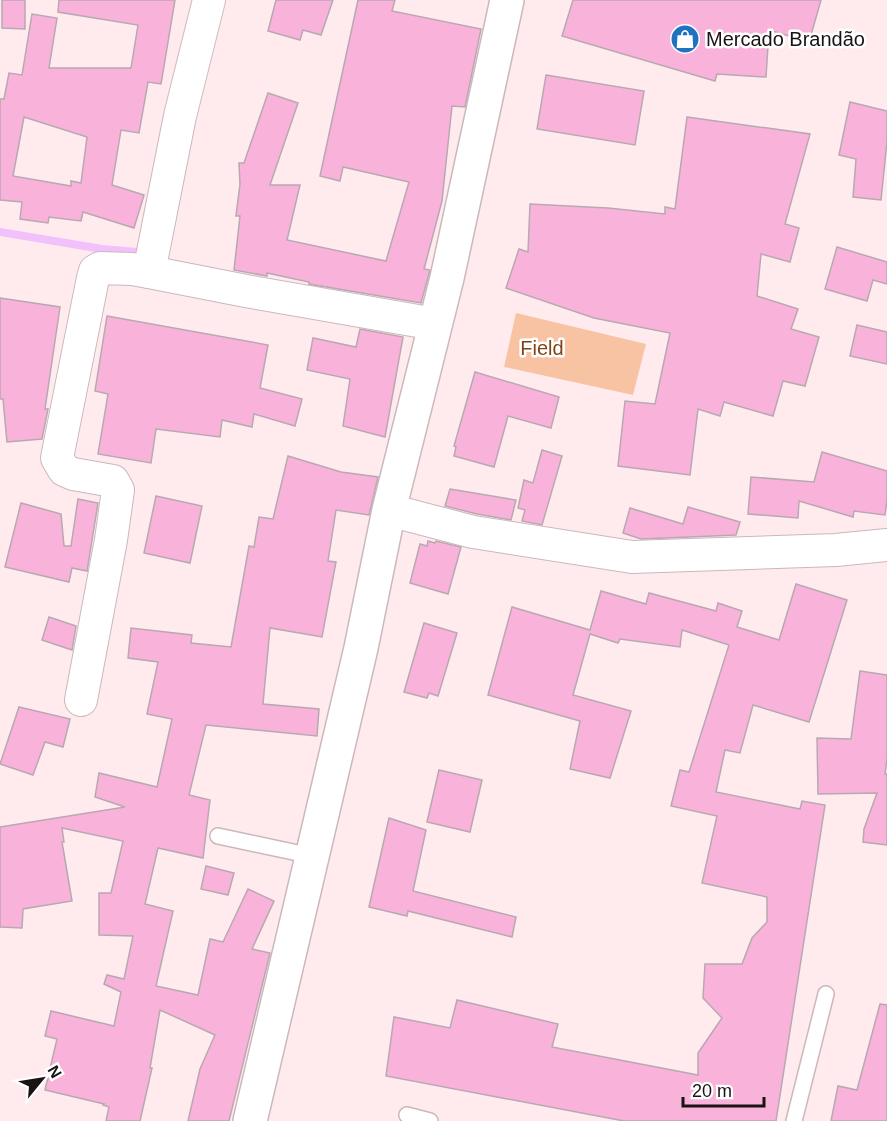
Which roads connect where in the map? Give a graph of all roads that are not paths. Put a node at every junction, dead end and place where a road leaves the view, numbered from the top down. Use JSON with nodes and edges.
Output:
{"nodes":[{"id":1,"x":209,"y":0,"type":"edge"},
{"id":2,"x":507,"y":0,"type":"edge"},
{"id":3,"x":149,"y":272,"type":"junction"},
{"id":4,"x":435,"y":324,"type":"junction"},
{"id":5,"x":388,"y":510,"type":"junction"},
{"id":6,"x":887,"y":545,"type":"edge"},
{"id":7,"x":81,"y":700,"type":"dead end"},
{"id":8,"x":218,"y":836,"type":"dead end"},
{"id":9,"x":312,"y":856,"type":"junction"},
{"id":10,"x":826,"y":994,"type":"dead end"},
{"id":11,"x":407,"y":1115,"type":"dead end"},
{"id":12,"x":250,"y":1121,"type":"edge"},
{"id":13,"x":430,"y":1121,"type":"edge"},
{"id":14,"x":794,"y":1121,"type":"edge"}],
"edges":[{"from":1,"to":3,"type":"street"},
{"from":2,"to":4,"type":"street"},
{"from":3,"to":4,"type":"street"},
{"from":3,"to":7,"type":"street"},
{"from":4,"to":5,"type":"street"},
{"from":5,"to":6,"type":"street"},
{"from":5,"to":9,"type":"street"},
{"from":8,"to":9,"type":"lane"},
{"from":9,"to":12,"type":"street"},
{"from":10,"to":14,"type":"lane"},
{"from":11,"to":13,"type":"lane"}]}
